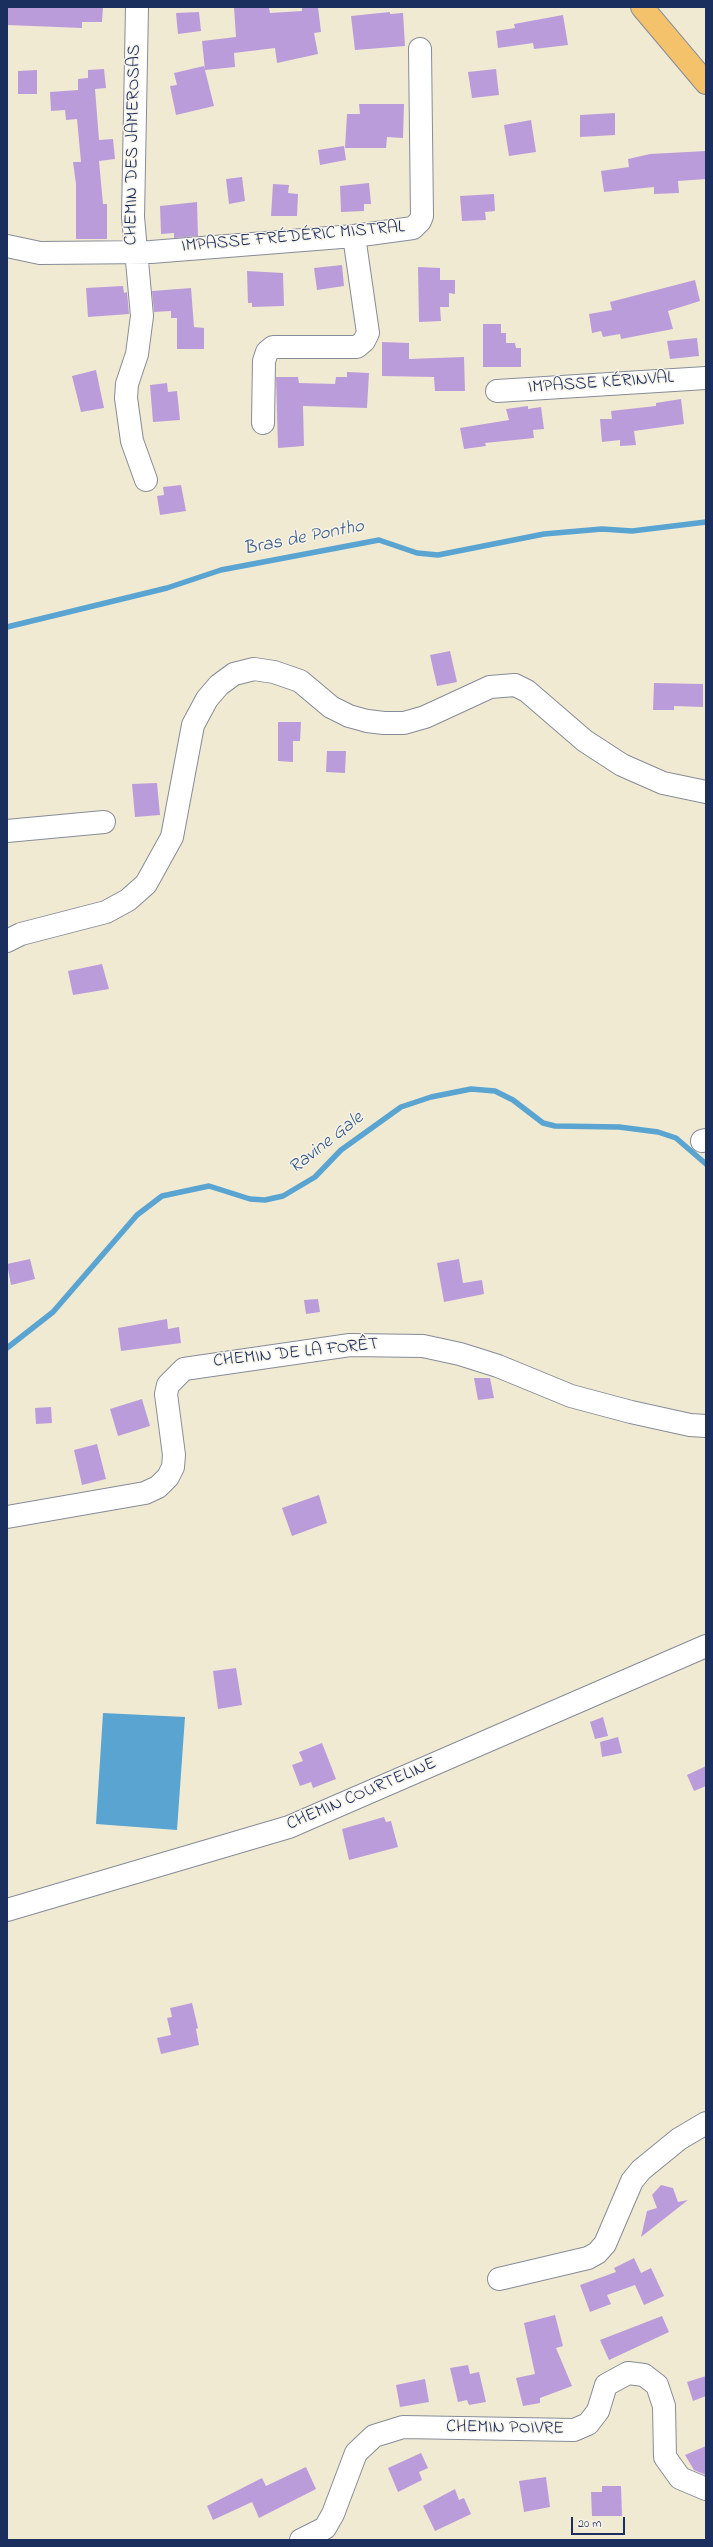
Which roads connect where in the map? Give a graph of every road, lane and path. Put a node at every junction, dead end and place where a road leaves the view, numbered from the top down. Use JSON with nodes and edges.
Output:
{"nodes":[{"id":1,"x":137,"y":7,"type":"edge"},
{"id":2,"x":642,"y":7,"type":"edge"},
{"id":3,"x":420,"y":49,"type":"dead end"},
{"id":4,"x":706,"y":83,"type":"edge"},
{"id":5,"x":354,"y":236,"type":"junction"},
{"id":6,"x":7,"y":246,"type":"edge"},
{"id":7,"x":136,"y":252,"type":"junction"},
{"id":8,"x":706,"y":378,"type":"edge"},
{"id":9,"x":497,"y":392,"type":"dead end"},
{"id":10,"x":263,"y":423,"type":"dead end"},
{"id":11,"x":146,"y":480,"type":"dead end"},
{"id":12,"x":706,"y":792,"type":"edge"},
{"id":13,"x":104,"y":822,"type":"dead end"},
{"id":14,"x":7,"y":831,"type":"edge"},
{"id":15,"x":7,"y":941,"type":"edge"},
{"id":16,"x":706,"y":1426,"type":"edge"},
{"id":17,"x":7,"y":1517,"type":"edge"},
{"id":18,"x":706,"y":1646,"type":"edge"},
{"id":19,"x":7,"y":1910,"type":"edge"},
{"id":20,"x":706,"y":2123,"type":"edge"},
{"id":21,"x":499,"y":2280,"type":"dead end"},
{"id":22,"x":706,"y":2489,"type":"edge"},
{"id":23,"x":301,"y":2540,"type":"edge"}],
"edges":[{"from":1,"to":7,"type":"street","name":"CHEMIN DES JAMEROSAS"},
{"from":2,"to":4,"type":"main road"},
{"from":3,"to":5,"type":"street","name":"IMPASSE FRÉDÉRIC MISTRAL"},
{"from":5,"to":7,"type":"street","name":"IMPASSE FRÉDÉRIC MISTRAL"},
{"from":5,"to":10,"type":"street"},
{"from":6,"to":7,"type":"street","name":"CHEMIN DES JAMEROSAS"},
{"from":7,"to":11,"type":"street"},
{"from":8,"to":9,"type":"street","name":"IMPASSE KÉRINVAL"},
{"from":12,"to":15,"type":"street"},
{"from":13,"to":14,"type":"street"},
{"from":16,"to":17,"type":"street","name":"CHEMIN DE LA FORÊT"},
{"from":18,"to":19,"type":"street","name":"CHEMIN COURTELINE"},
{"from":20,"to":21,"type":"street"},
{"from":22,"to":23,"type":"street","name":"CHEMIN POIVRE"}]}
